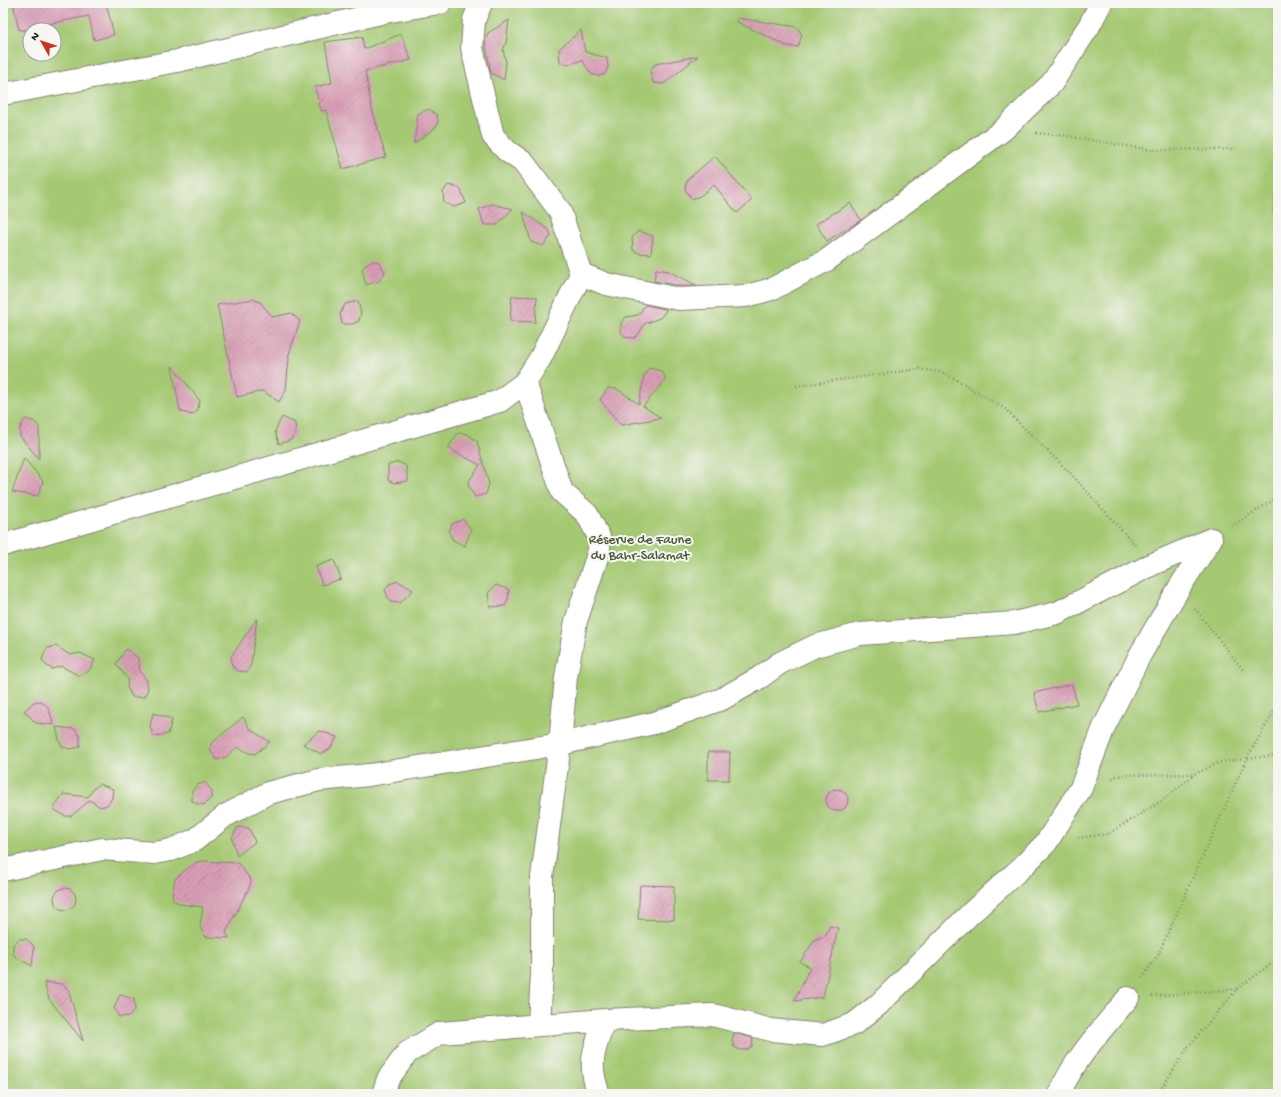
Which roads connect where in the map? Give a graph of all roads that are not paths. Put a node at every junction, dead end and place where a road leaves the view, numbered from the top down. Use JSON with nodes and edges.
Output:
{"nodes":[{"id":1,"x":440,"y":3,"type":"edge"},
{"id":2,"x":481,"y":3,"type":"edge"},
{"id":3,"x":1101,"y":3,"type":"edge"},
{"id":4,"x":3,"y":94,"type":"edge"},
{"id":5,"x":581,"y":274,"type":"junction"},
{"id":6,"x":525,"y":382,"type":"junction"},
{"id":7,"x":3,"y":545,"type":"edge"},
{"id":8,"x":560,"y":744,"type":"junction"},
{"id":9,"x":3,"y":870,"type":"edge"},
{"id":10,"x":1128,"y":998,"type":"road end"},
{"id":11,"x":605,"y":1020,"type":"junction"},
{"id":12,"x":539,"y":1024,"type":"junction"},
{"id":13,"x":383,"y":1094,"type":"edge"},
{"id":14,"x":599,"y":1094,"type":"edge"},
{"id":15,"x":1059,"y":1094,"type":"edge"}],
"edges":[{"from":1,"to":4,"type":"street"},
{"from":2,"to":5,"type":"street"},
{"from":3,"to":5,"type":"street"},
{"from":5,"to":6,"type":"street"},
{"from":6,"to":7,"type":"street"},
{"from":6,"to":8,"type":"street"},
{"from":8,"to":9,"type":"street"},
{"from":8,"to":11,"type":"street"},
{"from":8,"to":12,"type":"street"},
{"from":10,"to":15,"type":"street"},
{"from":11,"to":12,"type":"street"},
{"from":11,"to":14,"type":"street"},
{"from":12,"to":13,"type":"street"}]}
